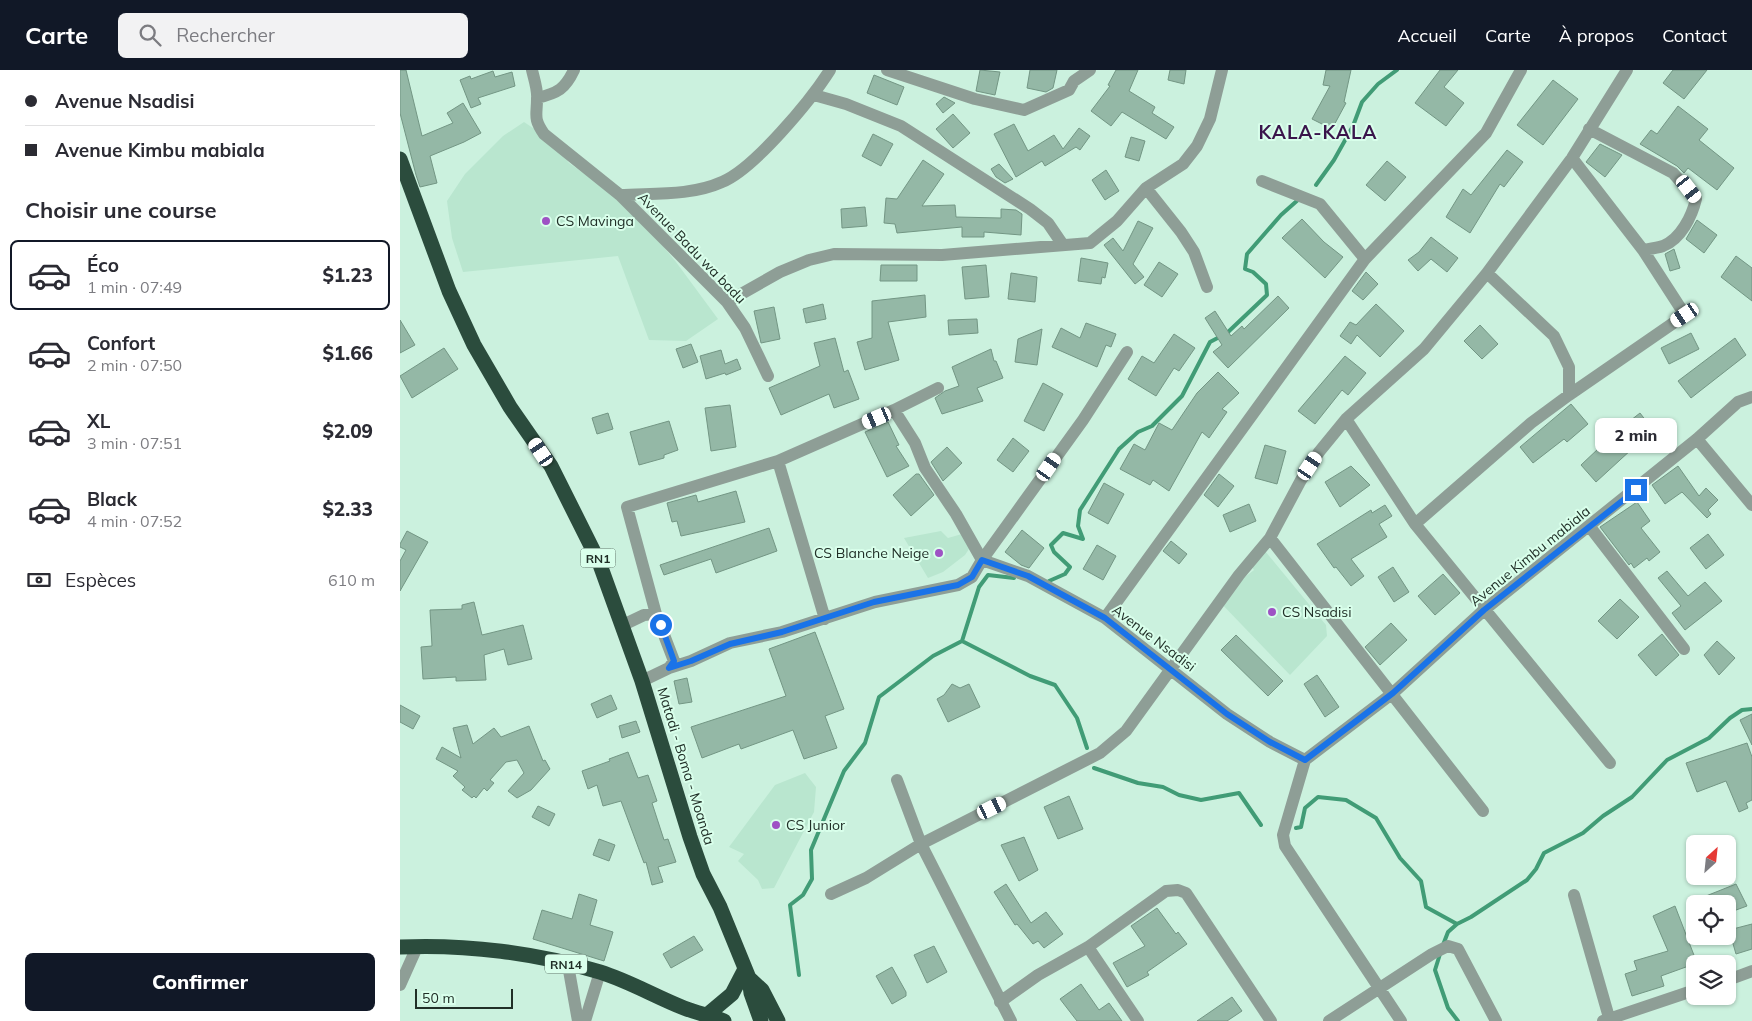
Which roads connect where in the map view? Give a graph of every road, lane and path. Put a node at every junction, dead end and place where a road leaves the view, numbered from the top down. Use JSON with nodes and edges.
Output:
{"nodes":[{"id":1,"x":532,"y":70,"type":"edge"},
{"id":2,"x":574,"y":70,"type":"edge"},
{"id":3,"x":830,"y":70,"type":"edge"},
{"id":4,"x":887,"y":70,"type":"edge"},
{"id":5,"x":1090,"y":70,"type":"edge"},
{"id":6,"x":1222,"y":70,"type":"edge"},
{"id":7,"x":1521,"y":70,"type":"edge"},
{"id":8,"x":1627,"y":70,"type":"edge"},
{"id":9,"x":814,"y":95,"type":"junction"},
{"id":10,"x":537,"y":98,"type":"junction"},
{"id":11,"x":1589,"y":129,"type":"junction"},
{"id":12,"x":1572,"y":158,"type":"junction"},
{"id":13,"x":400,"y":159,"type":"edge"},
{"id":14,"x":1262,"y":181,"type":"dead end"},
{"id":15,"x":1146,"y":188,"type":"junction"},
{"id":16,"x":620,"y":195,"type":"junction"},
{"id":17,"x":1063,"y":245,"type":"junction"},
{"id":18,"x":1643,"y":250,"type":"junction"},
{"id":19,"x":1365,"y":259,"type":"junction"},
{"id":20,"x":1487,"y":273,"type":"junction"},
{"id":21,"x":1208,"y":286,"type":"dead end"},
{"id":22,"x":727,"y":302,"type":"junction"},
{"id":23,"x":1127,"y":352,"type":"dead end"},
{"id":24,"x":768,"y":376,"type":"dead end"},
{"id":25,"x":938,"y":388,"type":"dead end"},
{"id":26,"x":1568,"y":395,"type":"junction"},
{"id":27,"x":1752,"y":397,"type":"edge"},
{"id":28,"x":894,"y":410,"type":"junction"},
{"id":29,"x":1346,"y":419,"type":"junction"},
{"id":30,"x":1697,"y":440,"type":"junction"},
{"id":31,"x":778,"y":461,"type":"junction"},
{"id":32,"x":1752,"y":505,"type":"edge"},
{"id":33,"x":1415,"y":524,"type":"junction"},
{"id":34,"x":1590,"y":527,"type":"junction"},
{"id":35,"x":1270,"y":538,"type":"junction"},
{"id":36,"x":982,"y":560,"type":"junction"},
{"id":37,"x":1484,"y":610,"type":"junction"},
{"id":38,"x":656,"y":614,"type":"junction"},
{"id":39,"x":1105,"y":618,"type":"junction"},
{"id":40,"x":825,"y":619,"type":"junction"},
{"id":41,"x":623,"y":624,"type":"junction"},
{"id":42,"x":1684,"y":649,"type":"dead end"},
{"id":43,"x":669,"y":668,"type":"junction"},
{"id":44,"x":1172,"y":669,"type":"junction"},
{"id":45,"x":642,"y":680,"type":"junction"},
{"id":46,"x":1393,"y":693,"type":"junction"},
{"id":47,"x":1305,"y":760,"type":"junction"},
{"id":48,"x":1610,"y":763,"type":"dead end"},
{"id":49,"x":897,"y":780,"type":"dead end"},
{"id":50,"x":1483,"y":811,"type":"dead end"},
{"id":51,"x":921,"y":844,"type":"junction"},
{"id":52,"x":831,"y":894,"type":"dead end"},
{"id":53,"x":1574,"y":895,"type":"dead end"},
{"id":54,"x":417,"y":946,"type":"junction"},
{"id":55,"x":400,"y":947,"type":"edge"},
{"id":56,"x":1088,"y":947,"type":"junction"},
{"id":57,"x":568,"y":965,"type":"junction"},
{"id":58,"x":600,"y":972,"type":"junction"},
{"id":59,"x":1752,"y":972,"type":"edge"},
{"id":60,"x":747,"y":973,"type":"junction"},
{"id":61,"x":1736,"y":977,"type":"edge"},
{"id":62,"x":400,"y":985,"type":"edge"},
{"id":63,"x":1381,"y":989,"type":"junction"},
{"id":64,"x":1686,"y":993,"type":"edge"},
{"id":65,"x":1000,"y":1002,"type":"junction"},
{"id":66,"x":711,"y":1018,"type":"edge"},
{"id":67,"x":1608,"y":1020,"type":"edge"},
{"id":68,"x":578,"y":1021,"type":"edge"},
{"id":69,"x":586,"y":1021,"type":"edge"},
{"id":70,"x":724,"y":1021,"type":"edge"},
{"id":71,"x":761,"y":1021,"type":"edge"},
{"id":72,"x":778,"y":1021,"type":"edge"},
{"id":73,"x":1012,"y":1021,"type":"edge"},
{"id":74,"x":1138,"y":1021,"type":"edge"},
{"id":75,"x":1270,"y":1021,"type":"edge"},
{"id":76,"x":1329,"y":1021,"type":"edge"},
{"id":77,"x":1401,"y":1021,"type":"edge"},
{"id":78,"x":1496,"y":1021,"type":"edge"}],
"edges":[{"from":1,"to":10,"type":"street","name":"Avenue Badu wa badu"},
{"from":2,"to":10,"type":"street"},
{"from":3,"to":9,"type":"street"},
{"from":4,"to":5,"type":"street"},
{"from":6,"to":15,"type":"street"},
{"from":7,"to":19,"type":"street"},
{"from":8,"to":11,"type":"street"},
{"from":9,"to":16,"type":"street"},
{"from":9,"to":17,"type":"street"},
{"from":10,"to":16,"type":"street","name":"Avenue Badu wa badu"},
{"from":11,"to":12,"type":"street"},
{"from":11,"to":18,"type":"street"},
{"from":12,"to":18,"type":"street"},
{"from":12,"to":20,"type":"street"},
{"from":13,"to":41,"type":"highway","name":"Matadi - Boma - Moanda","number":"RN1"},
{"from":14,"to":19,"type":"street"},
{"from":15,"to":17,"type":"street"},
{"from":15,"to":21,"type":"street"},
{"from":16,"to":22,"type":"street","name":"Avenue Badu wa badu"},
{"from":17,"to":22,"type":"street"},
{"from":18,"to":26,"type":"street"},
{"from":19,"to":39,"type":"street"},
{"from":20,"to":26,"type":"street"},
{"from":20,"to":29,"type":"street"},
{"from":22,"to":24,"type":"street","name":"Avenue Badu wa badu"},
{"from":23,"to":36,"type":"street"},
{"from":25,"to":28,"type":"street"},
{"from":26,"to":33,"type":"street"},
{"from":27,"to":30,"type":"street","name":"Avenue Kimbu mabiala"},
{"from":28,"to":31,"type":"street"},
{"from":28,"to":36,"type":"street"},
{"from":29,"to":33,"type":"street"},
{"from":29,"to":35,"type":"street"},
{"from":30,"to":32,"type":"street"},
{"from":30,"to":34,"type":"street","name":"Avenue Kimbu mabiala"},
{"from":31,"to":38,"type":"street"},
{"from":31,"to":40,"type":"street"},
{"from":33,"to":37,"type":"street"},
{"from":34,"to":37,"type":"street","name":"Avenue Kimbu mabiala"},
{"from":34,"to":42,"type":"street"},
{"from":35,"to":44,"type":"street"},
{"from":35,"to":46,"type":"street"},
{"from":36,"to":39,"type":"street","name":"Avenue Nsadisi"},
{"from":36,"to":40,"type":"street"},
{"from":37,"to":46,"type":"street","name":"Avenue Kimbu mabiala"},
{"from":37,"to":48,"type":"street"},
{"from":38,"to":41,"type":"street"},
{"from":38,"to":43,"type":"street"},
{"from":39,"to":44,"type":"street","name":"Avenue Nsadisi"},
{"from":40,"to":43,"type":"street"},
{"from":41,"to":45,"type":"highway","name":"Matadi - Boma - Moanda","number":"RN1"},
{"from":43,"to":45,"type":"street"},
{"from":44,"to":47,"type":"street","name":"Avenue Nsadisi"},
{"from":44,"to":51,"type":"street"},
{"from":45,"to":60,"type":"highway","name":"Matadi - Boma - Moanda","number":"RN1"},
{"from":46,"to":47,"type":"street","name":"Avenue Kimbu mabiala"},
{"from":46,"to":50,"type":"street"},
{"from":47,"to":63,"type":"street"},
{"from":49,"to":51,"type":"street"},
{"from":51,"to":52,"type":"street"},
{"from":51,"to":65,"type":"street"},
{"from":53,"to":67,"type":"street"},
{"from":54,"to":55,"type":"highway","number":"RN14"},
{"from":54,"to":57,"type":"highway","number":"RN14"},
{"from":54,"to":62,"type":"street"},
{"from":56,"to":65,"type":"street"},
{"from":56,"to":74,"type":"street"},
{"from":56,"to":75,"type":"street"},
{"from":57,"to":58,"type":"highway","number":"RN14"},
{"from":57,"to":68,"type":"street"},
{"from":58,"to":66,"type":"highway","number":"RN14"},
{"from":58,"to":69,"type":"street"},
{"from":59,"to":61,"type":"street"},
{"from":60,"to":66,"type":"highway"},
{"from":60,"to":71,"type":"highway","name":"Matadi - Boma - Moanda","number":"RN1"},
{"from":60,"to":72,"type":"highway","name":"Matadi - Boma - Moanda","number":"RN1"},
{"from":63,"to":76,"type":"street"},
{"from":63,"to":77,"type":"street"},
{"from":63,"to":78,"type":"street"},
{"from":64,"to":67,"type":"street"},
{"from":65,"to":73,"type":"street"},
{"from":66,"to":70,"type":"highway","number":"RN14"}]}
